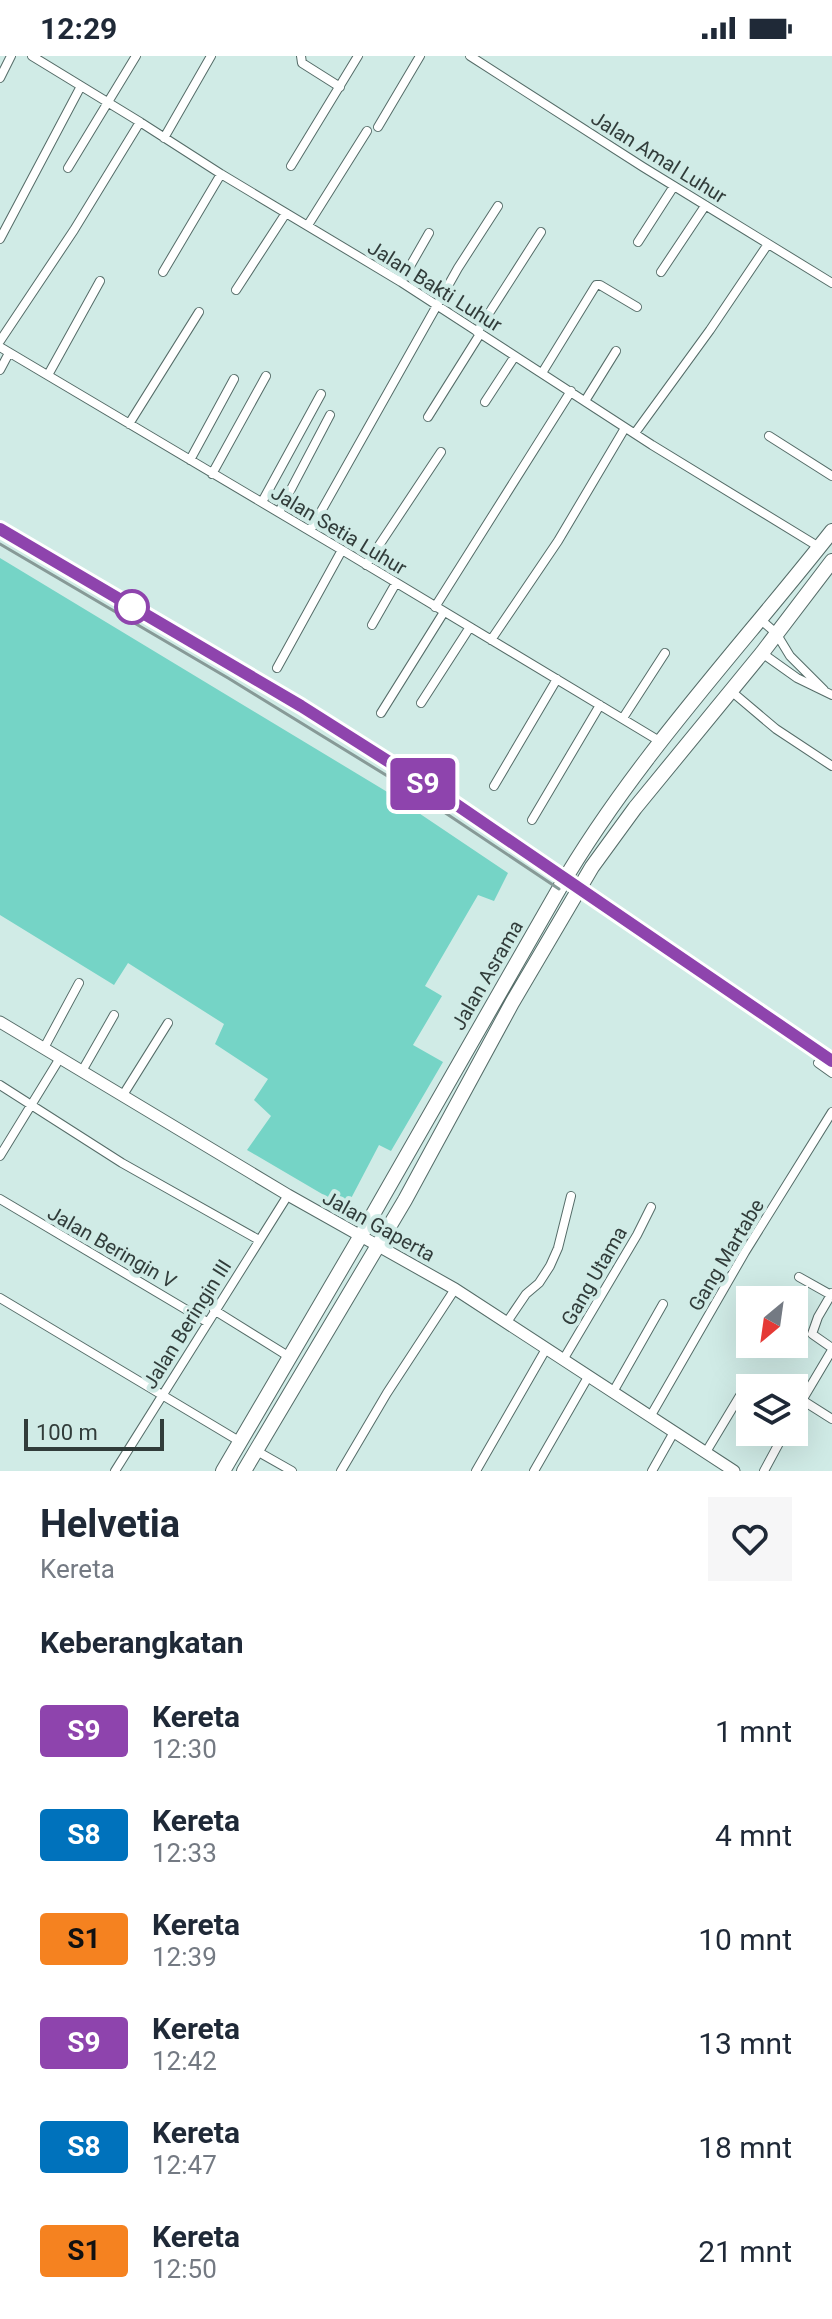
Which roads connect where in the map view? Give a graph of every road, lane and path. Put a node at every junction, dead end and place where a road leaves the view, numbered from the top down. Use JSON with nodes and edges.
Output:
{"nodes":[{"id":1,"x":11,"y":56,"type":"edge"},
{"id":2,"x":32,"y":56,"type":"edge"},
{"id":3,"x":136,"y":56,"type":"edge"},
{"id":4,"x":211,"y":56,"type":"edge"},
{"id":5,"x":301,"y":56,"type":"edge"},
{"id":6,"x":358,"y":56,"type":"edge"},
{"id":7,"x":420,"y":56,"type":"edge"},
{"id":8,"x":470,"y":56,"type":"edge"},
{"id":9,"x":0,"y":78,"type":"edge"},
{"id":10,"x":81,"y":86,"type":"junction"},
{"id":11,"x":340,"y":87,"type":"junction"},
{"id":12,"x":108,"y":102,"type":"junction"},
{"id":13,"x":140,"y":122,"type":"junction"},
{"id":14,"x":378,"y":127,"type":"dead end"},
{"id":15,"x":367,"y":131,"type":"dead end"},
{"id":16,"x":164,"y":138,"type":"junction"},
{"id":17,"x":291,"y":166,"type":"dead end"},
{"id":18,"x":68,"y":168,"type":"dead end"},
{"id":19,"x":221,"y":174,"type":"junction"},
{"id":20,"x":674,"y":186,"type":"junction"},
{"id":21,"x":498,"y":206,"type":"dead end"},
{"id":22,"x":705,"y":206,"type":"junction"},
{"id":23,"x":286,"y":213,"type":"junction"},
{"id":24,"x":308,"y":225,"type":"junction"},
{"id":25,"x":541,"y":232,"type":"dead end"},
{"id":26,"x":429,"y":233,"type":"dead end"},
{"id":27,"x":0,"y":239,"type":"edge"},
{"id":28,"x":638,"y":242,"type":"dead end"},
{"id":29,"x":768,"y":244,"type":"junction"},
{"id":30,"x":163,"y":272,"type":"dead end"},
{"id":31,"x":661,"y":272,"type":"dead end"},
{"id":32,"x":100,"y":281,"type":"dead end"},
{"id":33,"x":401,"y":282,"type":"junction"},
{"id":34,"x":832,"y":283,"type":"edge"},
{"id":35,"x":236,"y":290,"type":"dead end"},
{"id":36,"x":438,"y":307,"type":"junction"},
{"id":37,"x":637,"y":307,"type":"dead end"},
{"id":38,"x":199,"y":312,"type":"dead end"},
{"id":39,"x":478,"y":333,"type":"junction"},
{"id":40,"x":0,"y":344,"type":"edge"},
{"id":41,"x":616,"y":351,"type":"dead end"},
{"id":42,"x":9,"y":353,"type":"junction"},
{"id":43,"x":515,"y":356,"type":"junction"},
{"id":44,"x":0,"y":370,"type":"edge"},
{"id":45,"x":542,"y":373,"type":"junction"},
{"id":46,"x":48,"y":375,"type":"junction"},
{"id":47,"x":266,"y":376,"type":"dead end"},
{"id":48,"x":234,"y":379,"type":"dead end"},
{"id":49,"x":571,"y":391,"type":"junction"},
{"id":50,"x":321,"y":394,"type":"dead end"},
{"id":51,"x":585,"y":401,"type":"junction"},
{"id":52,"x":485,"y":402,"type":"dead end"},
{"id":53,"x":330,"y":415,"type":"dead end"},
{"id":54,"x":428,"y":417,"type":"dead end"},
{"id":55,"x":129,"y":424,"type":"junction"},
{"id":56,"x":625,"y":428,"type":"junction"},
{"id":57,"x":635,"y":433,"type":"junction"},
{"id":58,"x":769,"y":436,"type":"dead end"},
{"id":59,"x":441,"y":452,"type":"dead end"},
{"id":60,"x":190,"y":460,"type":"junction"},
{"id":61,"x":212,"y":474,"type":"junction"},
{"id":62,"x":832,"y":476,"type":"edge"},
{"id":63,"x":262,"y":502,"type":"junction"},
{"id":64,"x":279,"y":512,"type":"junction"},
{"id":65,"x":310,"y":531,"type":"junction"},
{"id":66,"x":832,"y":531,"type":"edge"},
{"id":67,"x":819,"y":547,"type":"junction"},
{"id":68,"x":342,"y":550,"type":"junction"},
{"id":69,"x":832,"y":561,"type":"edge"},
{"id":70,"x":366,"y":565,"type":"junction"},
{"id":71,"x":396,"y":583,"type":"junction"},
{"id":72,"x":435,"y":607,"type":"junction"},
{"id":73,"x":444,"y":612,"type":"junction"},
{"id":74,"x":761,"y":620,"type":"junction"},
{"id":75,"x":372,"y":625,"type":"dead end"},
{"id":76,"x":470,"y":627,"type":"junction"},
{"id":77,"x":776,"y":633,"type":"junction"},
{"id":78,"x":491,"y":640,"type":"junction"},
{"id":79,"x":665,"y":653,"type":"dead end"},
{"id":80,"x":762,"y":653,"type":"junction"},
{"id":81,"x":790,"y":656,"type":"junction"},
{"id":82,"x":782,"y":667,"type":"junction"},
{"id":83,"x":277,"y":668,"type":"dead end"},
{"id":84,"x":557,"y":679,"type":"junction"},
{"id":85,"x":731,"y":691,"type":"junction"},
{"id":86,"x":828,"y":692,"type":"edge"},
{"id":87,"x":421,"y":703,"type":"dead end"},
{"id":88,"x":600,"y":705,"type":"junction"},
{"id":89,"x":381,"y":713,"type":"dead end"},
{"id":90,"x":623,"y":718,"type":"junction"},
{"id":91,"x":661,"y":742,"type":"junction"},
{"id":92,"x":832,"y":766,"type":"edge"},
{"id":93,"x":494,"y":786,"type":"dead end"},
{"id":94,"x":532,"y":820,"type":"dead end"},
{"id":95,"x":79,"y":983,"type":"dead end"},
{"id":96,"x":114,"y":1015,"type":"dead end"},
{"id":97,"x":0,"y":1022,"type":"edge"},
{"id":98,"x":168,"y":1023,"type":"dead end"},
{"id":99,"x":44,"y":1048,"type":"junction"},
{"id":100,"x":60,"y":1058,"type":"junction"},
{"id":101,"x":818,"y":1063,"type":"dead end"},
{"id":102,"x":82,"y":1071,"type":"junction"},
{"id":103,"x":832,"y":1073,"type":"edge"},
{"id":104,"x":0,"y":1085,"type":"edge"},
{"id":105,"x":123,"y":1095,"type":"junction"},
{"id":106,"x":32,"y":1104,"type":"junction"},
{"id":107,"x":832,"y":1112,"type":"edge"},
{"id":108,"x":0,"y":1156,"type":"edge"},
{"id":109,"x":288,"y":1195,"type":"junction"},
{"id":110,"x":571,"y":1196,"type":"dead end"},
{"id":111,"x":0,"y":1199,"type":"edge"},
{"id":112,"x":651,"y":1207,"type":"dead end"},
{"id":113,"x":360,"y":1237,"type":"junction"},
{"id":114,"x":259,"y":1240,"type":"junction"},
{"id":115,"x":378,"y":1246,"type":"junction"},
{"id":116,"x":799,"y":1277,"type":"dead end"},
{"id":117,"x":455,"y":1289,"type":"junction"},
{"id":118,"x":831,"y":1294,"type":"edge"},
{"id":119,"x":0,"y":1298,"type":"edge"},
{"id":120,"x":663,"y":1304,"type":"dead end"},
{"id":121,"x":214,"y":1310,"type":"junction"},
{"id":122,"x":504,"y":1320,"type":"junction"},
{"id":123,"x":207,"y":1322,"type":"junction"},
{"id":124,"x":546,"y":1349,"type":"junction"},
{"id":125,"x":832,"y":1349,"type":"edge"},
{"id":126,"x":288,"y":1356,"type":"junction"},
{"id":127,"x":563,"y":1360,"type":"junction"},
{"id":128,"x":588,"y":1377,"type":"junction"},
{"id":129,"x":808,"y":1390,"type":"edge"},
{"id":130,"x":613,"y":1392,"type":"junction"},
{"id":131,"x":162,"y":1395,"type":"junction"},
{"id":132,"x":736,"y":1402,"type":"edge"},
{"id":133,"x":808,"y":1404,"type":"edge"},
{"id":134,"x":650,"y":1417,"type":"junction"},
{"id":135,"x":832,"y":1419,"type":"edge"},
{"id":136,"x":674,"y":1432,"type":"junction"},
{"id":137,"x":239,"y":1441,"type":"junction"},
{"id":138,"x":777,"y":1446,"type":"edge"},
{"id":139,"x":255,"y":1450,"type":"junction"},
{"id":140,"x":706,"y":1452,"type":"junction"},
{"id":141,"x":115,"y":1471,"type":"edge"},
{"id":142,"x":223,"y":1471,"type":"edge"},
{"id":143,"x":244,"y":1471,"type":"edge"},
{"id":144,"x":292,"y":1471,"type":"edge"},
{"id":145,"x":341,"y":1471,"type":"edge"},
{"id":146,"x":476,"y":1471,"type":"edge"},
{"id":147,"x":534,"y":1471,"type":"edge"},
{"id":148,"x":652,"y":1471,"type":"edge"},
{"id":149,"x":734,"y":1471,"type":"edge"},
{"id":150,"x":764,"y":1471,"type":"edge"}],
"edges":[{"from":1,"to":9,"type":"street"},
{"from":2,"to":10,"type":"street","name":"Jalan Bakti Luhur"},
{"from":3,"to":12,"type":"street"},
{"from":4,"to":16,"type":"street"},
{"from":5,"to":11,"type":"street"},
{"from":6,"to":11,"type":"street"},
{"from":7,"to":14,"type":"street"},
{"from":8,"to":20,"type":"street","name":"Jalan Amal Luhur"},
{"from":10,"to":12,"type":"street","name":"Jalan Bakti Luhur"},
{"from":10,"to":27,"type":"street"},
{"from":11,"to":17,"type":"street"},
{"from":12,"to":13,"type":"street","name":"Jalan Bakti Luhur"},
{"from":12,"to":18,"type":"street"},
{"from":13,"to":16,"type":"street","name":"Jalan Bakti Luhur"},
{"from":13,"to":40,"type":"street"},
{"from":15,"to":24,"type":"street"},
{"from":16,"to":19,"type":"street","name":"Jalan Bakti Luhur"},
{"from":19,"to":23,"type":"street","name":"Jalan Bakti Luhur"},
{"from":19,"to":30,"type":"street"},
{"from":20,"to":22,"type":"street","name":"Jalan Amal Luhur"},
{"from":20,"to":28,"type":"street"},
{"from":21,"to":36,"type":"street"},
{"from":22,"to":29,"type":"street","name":"Jalan Amal Luhur"},
{"from":22,"to":31,"type":"street"},
{"from":23,"to":24,"type":"street","name":"Jalan Bakti Luhur"},
{"from":23,"to":35,"type":"street"},
{"from":24,"to":33,"type":"street","name":"Jalan Bakti Luhur"},
{"from":25,"to":39,"type":"street"},
{"from":26,"to":33,"type":"street"},
{"from":29,"to":34,"type":"street","name":"Jalan Amal Luhur"},
{"from":29,"to":57,"type":"street"},
{"from":32,"to":46,"type":"street"},
{"from":33,"to":36,"type":"street","name":"Jalan Bakti Luhur"},
{"from":36,"to":39,"type":"street","name":"Jalan Bakti Luhur"},
{"from":36,"to":65,"type":"street"},
{"from":37,"to":45,"type":"street"},
{"from":38,"to":55,"type":"street"},
{"from":39,"to":43,"type":"street","name":"Jalan Bakti Luhur"},
{"from":39,"to":54,"type":"street"},
{"from":40,"to":42,"type":"street","name":"Jalan Setia Luhur"},
{"from":41,"to":51,"type":"street"},
{"from":42,"to":44,"type":"street"},
{"from":42,"to":46,"type":"street","name":"Jalan Setia Luhur"},
{"from":43,"to":45,"type":"street","name":"Jalan Bakti Luhur"},
{"from":43,"to":52,"type":"street"},
{"from":45,"to":49,"type":"street","name":"Jalan Bakti Luhur"},
{"from":46,"to":55,"type":"street","name":"Jalan Setia Luhur"},
{"from":47,"to":61,"type":"street"},
{"from":48,"to":60,"type":"street"},
{"from":49,"to":51,"type":"street","name":"Jalan Bakti Luhur"},
{"from":49,"to":72,"type":"street"},
{"from":50,"to":63,"type":"street"},
{"from":51,"to":56,"type":"street","name":"Jalan Bakti Luhur"},
{"from":53,"to":64,"type":"street"},
{"from":55,"to":60,"type":"street","name":"Jalan Setia Luhur"},
{"from":56,"to":57,"type":"street","name":"Jalan Bakti Luhur"},
{"from":56,"to":78,"type":"street"},
{"from":57,"to":67,"type":"street","name":"Jalan Bakti Luhur"},
{"from":58,"to":62,"type":"street"},
{"from":59,"to":70,"type":"street"},
{"from":60,"to":61,"type":"street","name":"Jalan Setia Luhur"},
{"from":61,"to":63,"type":"street","name":"Jalan Setia Luhur"},
{"from":63,"to":64,"type":"street","name":"Jalan Setia Luhur"},
{"from":64,"to":65,"type":"street","name":"Jalan Setia Luhur"},
{"from":65,"to":68,"type":"street","name":"Jalan Setia Luhur"},
{"from":66,"to":67,"type":"highway","name":"Jalan Asrama"},
{"from":67,"to":74,"type":"highway","name":"Jalan Asrama"},
{"from":68,"to":70,"type":"street","name":"Jalan Setia Luhur"},
{"from":68,"to":83,"type":"street"},
{"from":69,"to":77,"type":"highway","name":"Jalan Asrama"},
{"from":70,"to":71,"type":"street","name":"Jalan Setia Luhur"},
{"from":71,"to":72,"type":"street","name":"Jalan Setia Luhur"},
{"from":71,"to":75,"type":"street"},
{"from":72,"to":73,"type":"street","name":"Jalan Setia Luhur"},
{"from":73,"to":76,"type":"street","name":"Jalan Setia Luhur"},
{"from":73,"to":89,"type":"street"},
{"from":74,"to":77,"type":"street"},
{"from":74,"to":91,"type":"highway","name":"Jalan Asrama"},
{"from":76,"to":78,"type":"street","name":"Jalan Setia Luhur"},
{"from":76,"to":87,"type":"street"},
{"from":77,"to":80,"type":"highway","name":"Jalan Asrama"},
{"from":77,"to":81,"type":"street"},
{"from":78,"to":84,"type":"street","name":"Jalan Setia Luhur"},
{"from":79,"to":90,"type":"street"},
{"from":80,"to":82,"type":"street"},
{"from":80,"to":85,"type":"highway","name":"Jalan Asrama"},
{"from":81,"to":82,"type":"street"},
{"from":81,"to":86,"type":"street"},
{"from":82,"to":86,"type":"street"},
{"from":84,"to":88,"type":"street","name":"Jalan Setia Luhur"},
{"from":84,"to":93,"type":"street"},
{"from":85,"to":92,"type":"street"},
{"from":85,"to":115,"type":"highway","name":"Jalan Asrama"},
{"from":88,"to":90,"type":"street","name":"Jalan Setia Luhur"},
{"from":88,"to":94,"type":"street"},
{"from":90,"to":91,"type":"street","name":"Jalan Setia Luhur"},
{"from":91,"to":113,"type":"highway","name":"Jalan Asrama"},
{"from":95,"to":99,"type":"street"},
{"from":96,"to":102,"type":"street"},
{"from":97,"to":99,"type":"street","name":"Jalan Gaperta"},
{"from":98,"to":105,"type":"street"},
{"from":99,"to":100,"type":"street","name":"Jalan Gaperta"},
{"from":100,"to":102,"type":"street","name":"Jalan Gaperta"},
{"from":100,"to":106,"type":"street"},
{"from":101,"to":103,"type":"street"},
{"from":102,"to":105,"type":"street","name":"Jalan Gaperta"},
{"from":104,"to":106,"type":"street"},
{"from":105,"to":109,"type":"street","name":"Jalan Gaperta"},
{"from":106,"to":108,"type":"street"},
{"from":106,"to":114,"type":"street"},
{"from":107,"to":134,"type":"street","name":"Gang Martabe"},
{"from":109,"to":113,"type":"street","name":"Jalan Gaperta"},
{"from":109,"to":114,"type":"street","name":"Jalan Beringin III"},
{"from":110,"to":122,"type":"street"},
{"from":111,"to":123,"type":"street","name":"Jalan Beringin V"},
{"from":112,"to":127,"type":"street","name":"Gang Utama"},
{"from":113,"to":115,"type":"street","name":"Jalan Gaperta"},
{"from":113,"to":126,"type":"highway","name":"Jalan Asrama"},
{"from":114,"to":121,"type":"street","name":"Jalan Beringin III"},
{"from":115,"to":117,"type":"street","name":"Jalan Gaperta"},
{"from":115,"to":139,"type":"highway","name":"Jalan Asrama"},
{"from":116,"to":118,"type":"street"},
{"from":117,"to":122,"type":"street","name":"Jalan Gaperta"},
{"from":117,"to":145,"type":"street"},
{"from":118,"to":125,"type":"street"},
{"from":119,"to":131,"type":"street"},
{"from":120,"to":130,"type":"street"},
{"from":121,"to":123,"type":"street","name":"Jalan Beringin III"},
{"from":121,"to":126,"type":"street"},
{"from":122,"to":124,"type":"street","name":"Jalan Gaperta"},
{"from":123,"to":131,"type":"street","name":"Jalan Beringin III"},
{"from":124,"to":127,"type":"street","name":"Jalan Gaperta"},
{"from":124,"to":146,"type":"street"},
{"from":125,"to":129,"type":"street"},
{"from":126,"to":137,"type":"highway","name":"Jalan Asrama"},
{"from":127,"to":128,"type":"street","name":"Jalan Gaperta"},
{"from":128,"to":130,"type":"street","name":"Jalan Gaperta"},
{"from":128,"to":147,"type":"street"},
{"from":130,"to":134,"type":"street","name":"Jalan Gaperta"},
{"from":131,"to":137,"type":"street"},
{"from":131,"to":141,"type":"street","name":"Jalan Beringin III"},
{"from":132,"to":140,"type":"street"},
{"from":133,"to":135,"type":"street"},
{"from":134,"to":136,"type":"street","name":"Jalan Gaperta"},
{"from":136,"to":140,"type":"street","name":"Jalan Gaperta"},
{"from":136,"to":148,"type":"street"},
{"from":137,"to":142,"type":"highway","name":"Jalan Asrama"},
{"from":138,"to":150,"type":"street"},
{"from":139,"to":143,"type":"highway","name":"Jalan Asrama"},
{"from":139,"to":144,"type":"street"},
{"from":140,"to":149,"type":"street","name":"Jalan Gaperta"}]}
